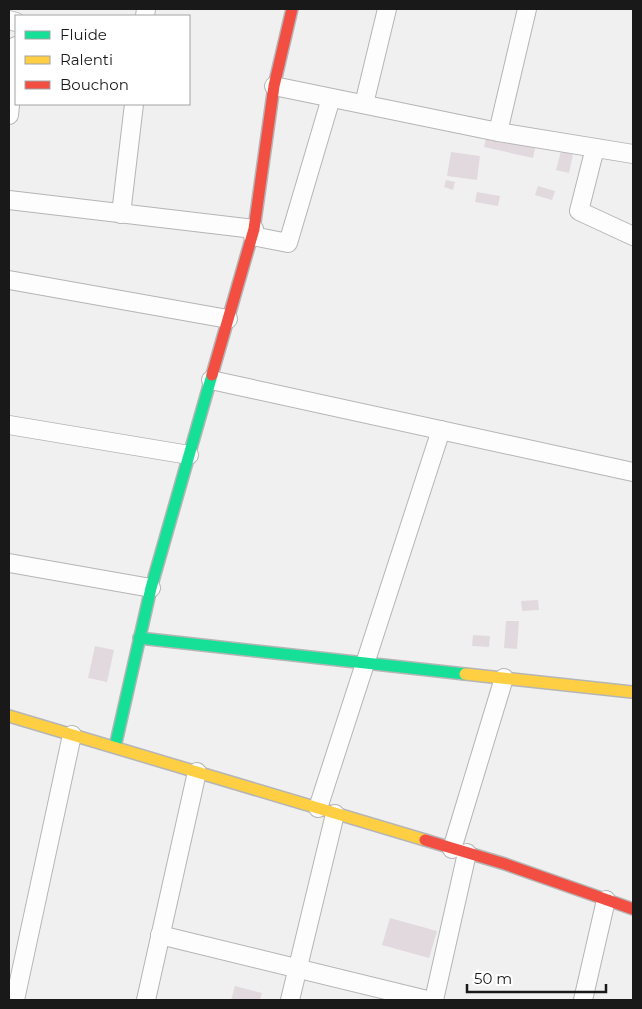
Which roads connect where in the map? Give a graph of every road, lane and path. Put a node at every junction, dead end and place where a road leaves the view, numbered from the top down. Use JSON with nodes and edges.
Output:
{"nodes":[{"id":1,"x":292,"y":9,"type":"edge"},
{"id":2,"x":387,"y":9,"type":"edge"},
{"id":3,"x":527,"y":9,"type":"edge"},
{"id":4,"x":15,"y":56,"type":"edge"},
{"id":5,"x":274,"y":86,"type":"junction"},
{"id":6,"x":332,"y":98,"type":"junction"},
{"id":7,"x":364,"y":104,"type":"junction"},
{"id":8,"x":134,"y":105,"type":"edge"},
{"id":9,"x":9,"y":114,"type":"edge"},
{"id":10,"x":498,"y":132,"type":"junction"},
{"id":11,"x":595,"y":148,"type":"junction"},
{"id":12,"x":633,"y":154,"type":"edge"},
{"id":13,"x":9,"y":200,"type":"edge"},
{"id":14,"x":121,"y":214,"type":"junction"},
{"id":15,"x":253,"y":232,"type":"junction"},
{"id":16,"x":633,"y":236,"type":"edge"},
{"id":17,"x":9,"y":280,"type":"edge"},
{"id":18,"x":228,"y":319,"type":"junction"},
{"id":19,"x":211,"y":380,"type":"junction"},
{"id":20,"x":9,"y":425,"type":"edge"},
{"id":21,"x":441,"y":430,"type":"junction"},
{"id":22,"x":189,"y":456,"type":"junction"},
{"id":23,"x":633,"y":472,"type":"edge"},
{"id":24,"x":9,"y":563,"type":"edge"},
{"id":25,"x":150,"y":588,"type":"junction"},
{"id":26,"x":139,"y":638,"type":"junction"},
{"id":27,"x":366,"y":663,"type":"junction"},
{"id":28,"x":504,"y":678,"type":"junction"},
{"id":29,"x":632,"y":692,"type":"dead end"},
{"id":30,"x":9,"y":716,"type":"edge"},
{"id":31,"x":72,"y":735,"type":"junction"},
{"id":32,"x":115,"y":747,"type":"junction"},
{"id":33,"x":197,"y":772,"type":"junction"},
{"id":34,"x":326,"y":811,"type":"junction"},
{"id":35,"x":459,"y":851,"type":"junction"},
{"id":36,"x":606,"y":900,"type":"junction"},
{"id":37,"x":633,"y":909,"type":"edge"},
{"id":38,"x":160,"y":935,"type":"junction"},
{"id":39,"x":298,"y":969,"type":"junction"},
{"id":40,"x":15,"y":1000,"type":"edge"},
{"id":41,"x":146,"y":1000,"type":"edge"},
{"id":42,"x":290,"y":1000,"type":"edge"},
{"id":43,"x":427,"y":1000,"type":"edge"},
{"id":44,"x":434,"y":1000,"type":"edge"},
{"id":45,"x":583,"y":1000,"type":"edge"}],
"edges":[{"from":1,"to":5,"type":"street"},
{"from":2,"to":7,"type":"street"},
{"from":3,"to":10,"type":"street"},
{"from":4,"to":9,"type":"street"},
{"from":5,"to":6,"type":"street"},
{"from":5,"to":15,"type":"street"},
{"from":6,"to":7,"type":"street"},
{"from":6,"to":15,"type":"street"},
{"from":7,"to":10,"type":"street"},
{"from":8,"to":14,"type":"street"},
{"from":10,"to":11,"type":"street"},
{"from":11,"to":12,"type":"street"},
{"from":11,"to":16,"type":"street"},
{"from":13,"to":14,"type":"street"},
{"from":14,"to":15,"type":"street"},
{"from":15,"to":18,"type":"street"},
{"from":17,"to":18,"type":"street"},
{"from":18,"to":19,"type":"street"},
{"from":19,"to":21,"type":"street"},
{"from":19,"to":22,"type":"street"},
{"from":20,"to":22,"type":"street"},
{"from":21,"to":23,"type":"street"},
{"from":21,"to":27,"type":"street"},
{"from":22,"to":25,"type":"street"},
{"from":24,"to":25,"type":"street"},
{"from":25,"to":26,"type":"street"},
{"from":26,"to":27,"type":"street"},
{"from":26,"to":32,"type":"street"},
{"from":27,"to":28,"type":"street"},
{"from":27,"to":34,"type":"street"},
{"from":28,"to":29,"type":"street"},
{"from":28,"to":35,"type":"street"},
{"from":30,"to":31,"type":"street"},
{"from":31,"to":32,"type":"street"},
{"from":31,"to":40,"type":"street"},
{"from":32,"to":33,"type":"street"},
{"from":33,"to":34,"type":"street"},
{"from":33,"to":38,"type":"street"},
{"from":34,"to":35,"type":"street"},
{"from":34,"to":39,"type":"street"},
{"from":35,"to":36,"type":"street"},
{"from":35,"to":44,"type":"street"},
{"from":36,"to":37,"type":"street"},
{"from":36,"to":45,"type":"street"},
{"from":38,"to":39,"type":"street"},
{"from":38,"to":41,"type":"street"},
{"from":39,"to":42,"type":"street"},
{"from":39,"to":43,"type":"street"}]}
